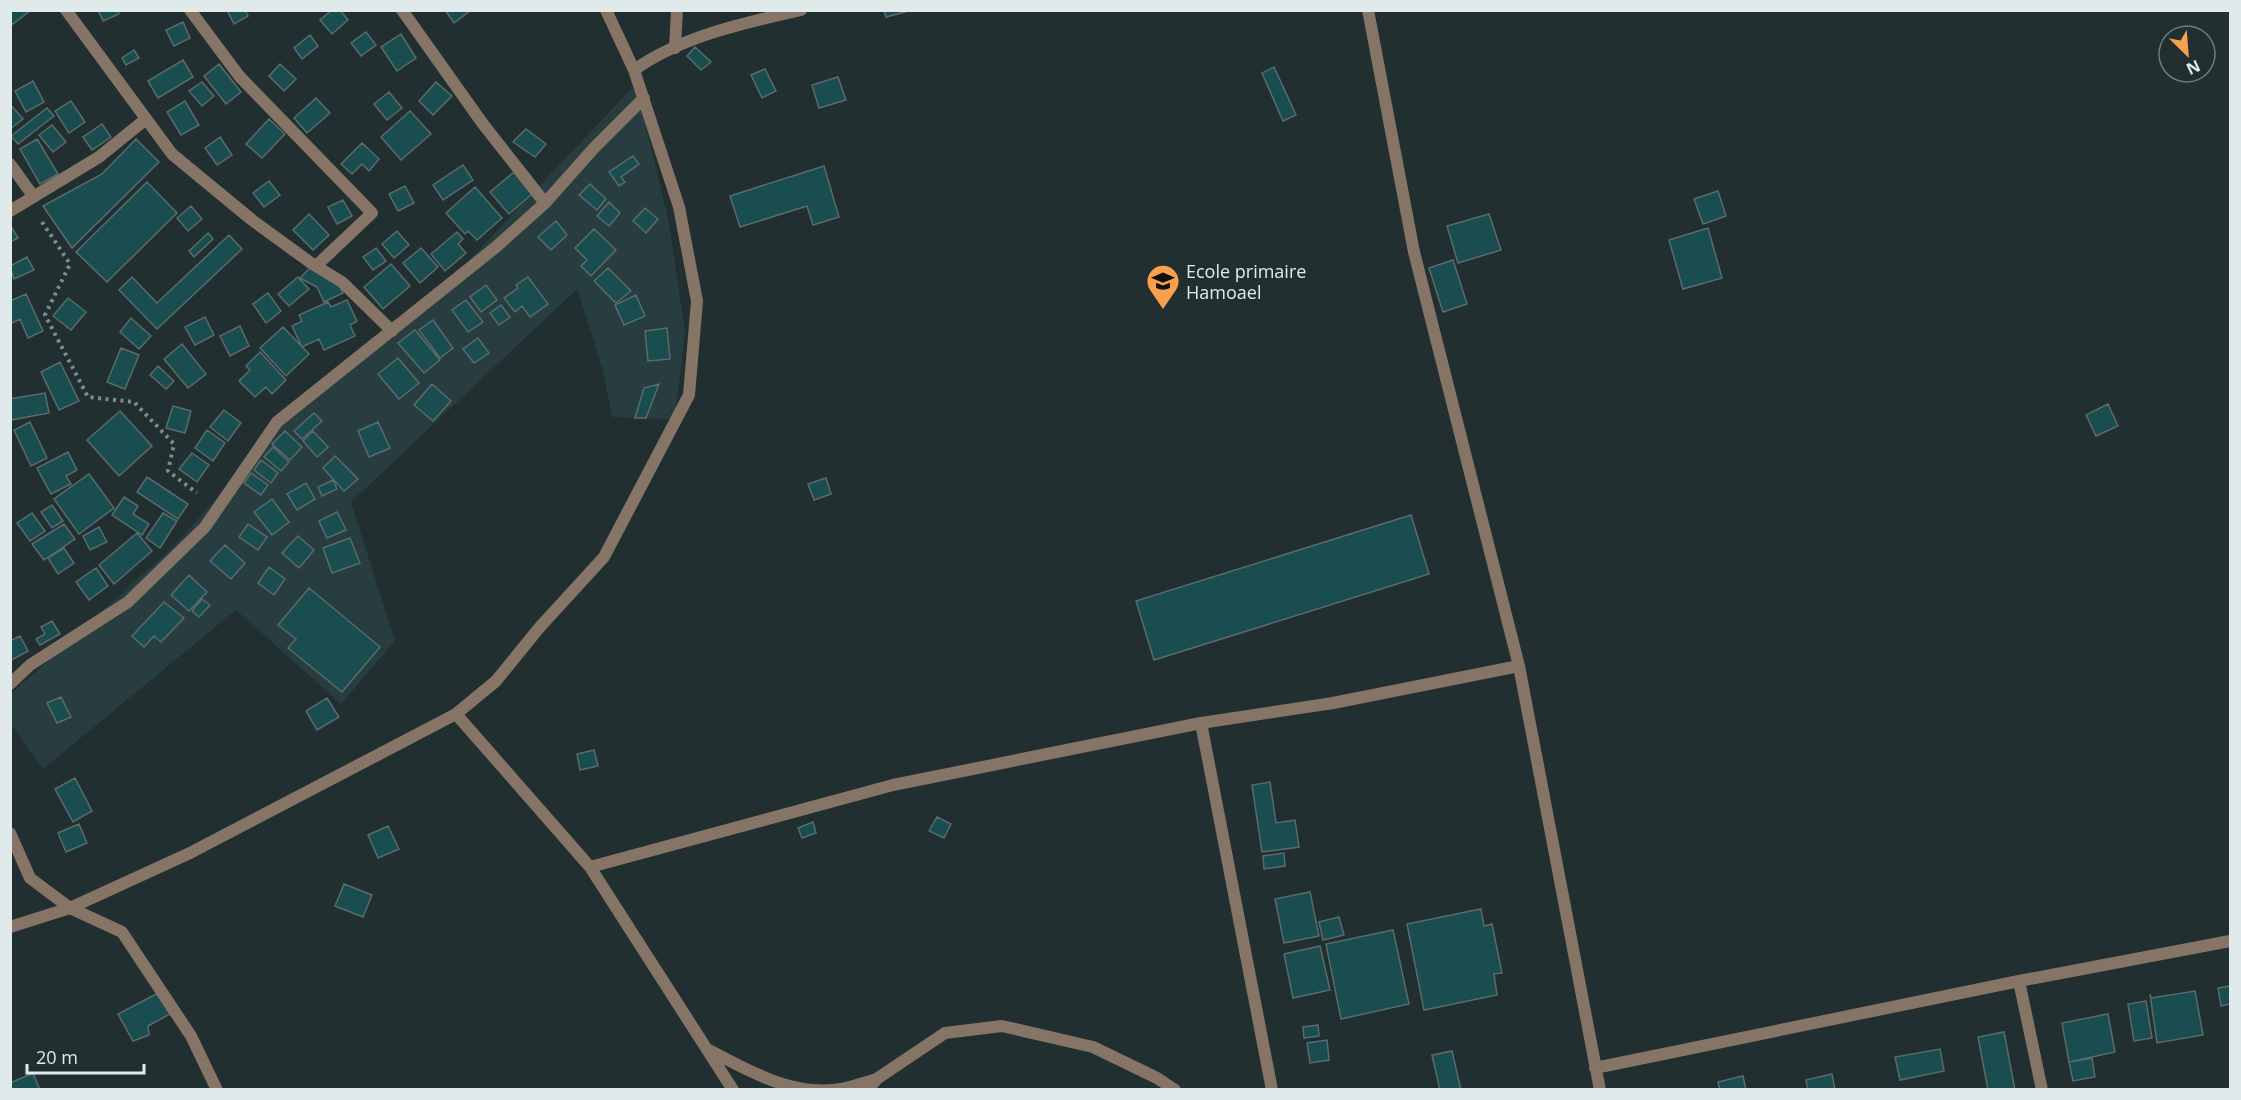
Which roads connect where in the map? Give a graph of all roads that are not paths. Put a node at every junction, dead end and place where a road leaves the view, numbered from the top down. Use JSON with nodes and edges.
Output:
{"nodes":[{"id":1,"x":66,"y":10,"type":"edge"},
{"id":2,"x":190,"y":10,"type":"edge"},
{"id":3,"x":402,"y":10,"type":"edge"},
{"id":4,"x":606,"y":10,"type":"edge"},
{"id":5,"x":677,"y":10,"type":"edge"},
{"id":6,"x":801,"y":10,"type":"edge"},
{"id":7,"x":1368,"y":10,"type":"edge"},
{"id":8,"x":675,"y":48,"type":"junction"},
{"id":9,"x":634,"y":70,"type":"junction"},
{"id":10,"x":644,"y":98,"type":"junction"},
{"id":11,"x":146,"y":119,"type":"junction"},
{"id":12,"x":10,"y":164,"type":"edge"},
{"id":13,"x":31,"y":199,"type":"junction"},
{"id":14,"x":545,"y":202,"type":"junction"},
{"id":15,"x":10,"y":211,"type":"edge"},
{"id":16,"x":316,"y":266,"type":"junction"},
{"id":17,"x":392,"y":331,"type":"junction"},
{"id":18,"x":1519,"y":666,"type":"junction"},
{"id":19,"x":10,"y":684,"type":"edge"},
{"id":20,"x":456,"y":714,"type":"junction"},
{"id":21,"x":1201,"y":723,"type":"junction"},
{"id":22,"x":10,"y":833,"type":"edge"},
{"id":23,"x":590,"y":867,"type":"junction"},
{"id":24,"x":70,"y":908,"type":"junction"},
{"id":25,"x":10,"y":927,"type":"edge"},
{"id":26,"x":2230,"y":941,"type":"edge"},
{"id":27,"x":2019,"y":981,"type":"junction"},
{"id":28,"x":707,"y":1048,"type":"junction"},
{"id":29,"x":1595,"y":1068,"type":"junction"},
{"id":30,"x":878,"y":1078,"type":"junction"},
{"id":31,"x":217,"y":1089,"type":"edge"},
{"id":32,"x":733,"y":1089,"type":"edge"},
{"id":33,"x":867,"y":1089,"type":"edge"},
{"id":34,"x":1175,"y":1089,"type":"edge"},
{"id":35,"x":1272,"y":1089,"type":"edge"},
{"id":36,"x":1600,"y":1089,"type":"edge"},
{"id":37,"x":2042,"y":1089,"type":"edge"}],
"edges":[{"from":1,"to":11,"type":"street"},
{"from":2,"to":16,"type":"street"},
{"from":3,"to":14,"type":"street"},
{"from":4,"to":9,"type":"street"},
{"from":5,"to":8,"type":"street"},
{"from":6,"to":8,"type":"street"},
{"from":7,"to":18,"type":"street"},
{"from":8,"to":9,"type":"street"},
{"from":9,"to":10,"type":"street"},
{"from":10,"to":14,"type":"street"},
{"from":10,"to":20,"type":"street"},
{"from":11,"to":13,"type":"street"},
{"from":11,"to":16,"type":"street"},
{"from":12,"to":13,"type":"street"},
{"from":13,"to":15,"type":"street"},
{"from":14,"to":17,"type":"street"},
{"from":16,"to":17,"type":"street"},
{"from":17,"to":19,"type":"street"},
{"from":18,"to":21,"type":"street"},
{"from":18,"to":29,"type":"street"},
{"from":20,"to":23,"type":"street"},
{"from":20,"to":24,"type":"street"},
{"from":21,"to":23,"type":"street"},
{"from":21,"to":35,"type":"street"},
{"from":22,"to":24,"type":"street"},
{"from":23,"to":28,"type":"street"},
{"from":24,"to":25,"type":"street"},
{"from":24,"to":31,"type":"street"},
{"from":26,"to":27,"type":"street"},
{"from":27,"to":29,"type":"street"},
{"from":27,"to":37,"type":"street"},
{"from":28,"to":30,"type":"street"},
{"from":28,"to":32,"type":"street"},
{"from":29,"to":36,"type":"street"},
{"from":30,"to":33,"type":"street"},
{"from":30,"to":34,"type":"street"}]}
